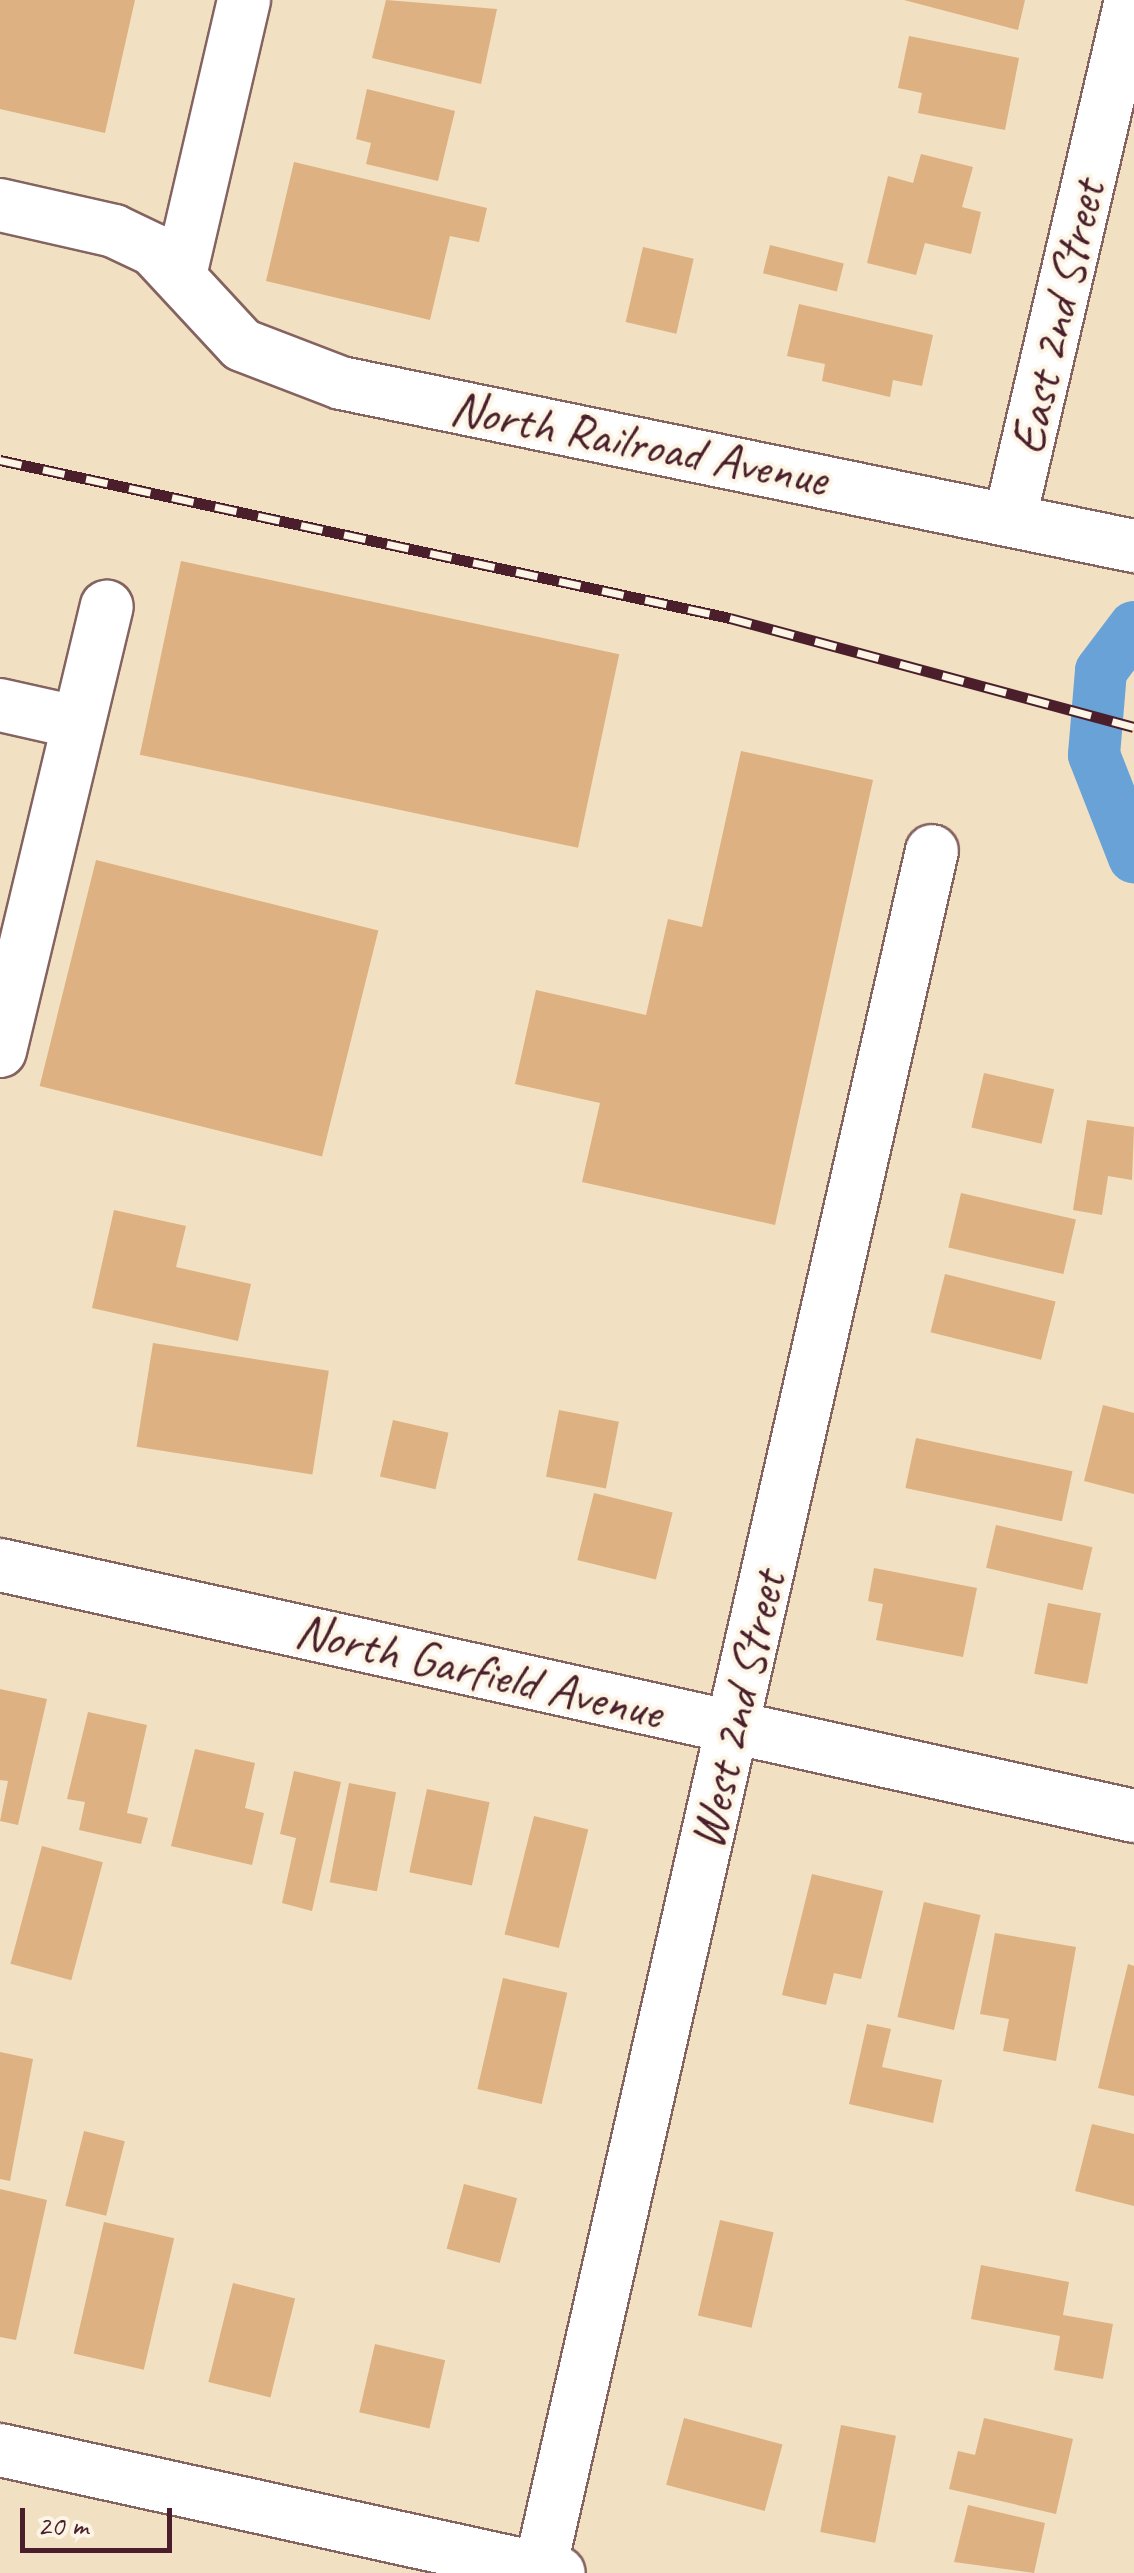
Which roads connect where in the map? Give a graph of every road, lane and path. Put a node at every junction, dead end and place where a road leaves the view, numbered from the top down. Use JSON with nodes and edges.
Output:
{"nodes":[{"id":1,"x":244,"y":0,"type":"edge"},
{"id":2,"x":1131,"y":0,"type":"edge"},
{"id":3,"x":0,"y":205,"type":"edge"},
{"id":4,"x":182,"y":272,"type":"junction"},
{"id":5,"x":1010,"y":518,"type":"junction"},
{"id":6,"x":1134,"y":546,"type":"edge"},
{"id":7,"x":108,"y":608,"type":"dead end"},
{"id":8,"x":0,"y":705,"type":"edge"},
{"id":9,"x":76,"y":722,"type":"junction"},
{"id":10,"x":932,"y":851,"type":"dead end"},
{"id":11,"x":0,"y":1051,"type":"edge"},
{"id":12,"x":0,"y":1564,"type":"edge"},
{"id":13,"x":734,"y":1728,"type":"junction"},
{"id":14,"x":1134,"y":1816,"type":"edge"},
{"id":15,"x":0,"y":2450,"type":"edge"},
{"id":16,"x":549,"y":2571,"type":"edge"}],
"edges":[{"from":1,"to":4,"type":"street"},
{"from":2,"to":5,"type":"street","name":"East 2nd Street"},
{"from":3,"to":4,"type":"street","name":"North Railroad Avenue"},
{"from":4,"to":5,"type":"street","name":"North Railroad Avenue"},
{"from":5,"to":6,"type":"street","name":"North Railroad Avenue"},
{"from":7,"to":9,"type":"street"},
{"from":8,"to":9,"type":"street"},
{"from":9,"to":11,"type":"street"},
{"from":10,"to":13,"type":"street","name":"West 2nd Street"},
{"from":12,"to":13,"type":"street","name":"North Garfield Avenue"},
{"from":13,"to":14,"type":"street","name":"North Garfield Avenue"},
{"from":13,"to":16,"type":"street","name":"West 2nd Street"},
{"from":15,"to":16,"type":"street"}]}
